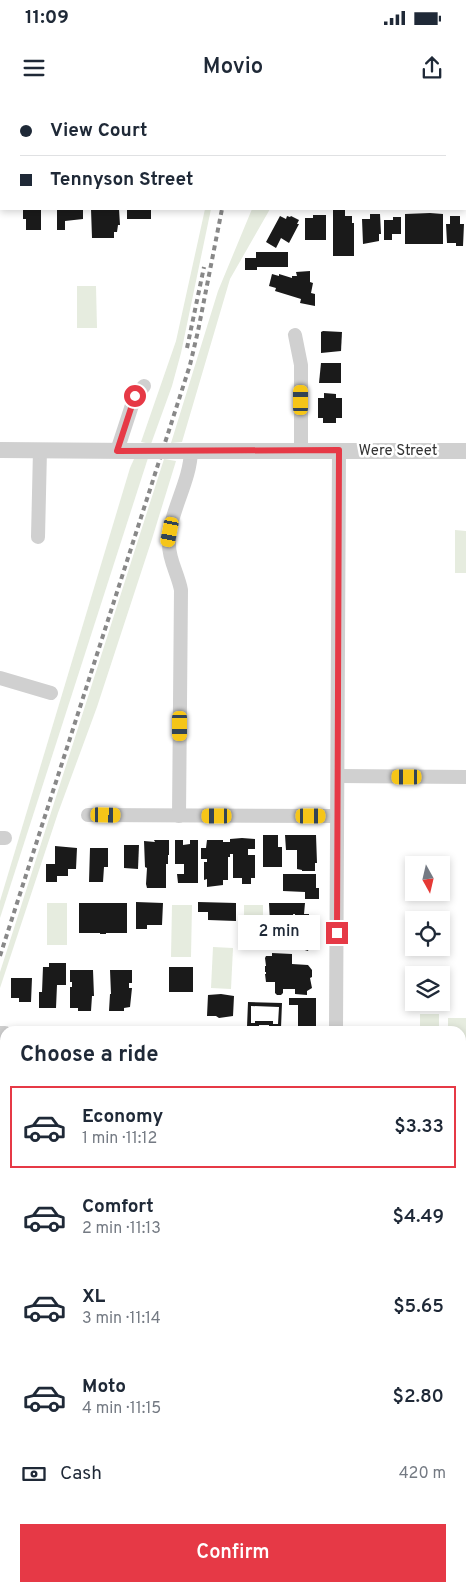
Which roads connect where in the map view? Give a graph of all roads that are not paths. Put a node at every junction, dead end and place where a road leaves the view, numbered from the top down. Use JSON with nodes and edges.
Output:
{"nodes":[{"id":1,"x":295,"y":335,"type":"dead end"},
{"id":2,"x":144,"y":386,"type":"dead end"},
{"id":3,"x":0,"y":450,"type":"edge"},
{"id":4,"x":40,"y":450,"type":"junction"},
{"id":5,"x":302,"y":450,"type":"junction"},
{"id":6,"x":339,"y":450,"type":"junction"},
{"id":7,"x":117,"y":451,"type":"junction"},
{"id":8,"x":184,"y":451,"type":"junction"},
{"id":9,"x":466,"y":451,"type":"edge"},
{"id":10,"x":38,"y":537,"type":"dead end"},
{"id":11,"x":0,"y":678,"type":"edge"},
{"id":12,"x":51,"y":693,"type":"dead end"},
{"id":13,"x":338,"y":776,"type":"junction"},
{"id":14,"x":466,"y":777,"type":"edge"},
{"id":15,"x":88,"y":815,"type":"dead end"},
{"id":16,"x":179,"y":816,"type":"junction"},
{"id":17,"x":337,"y":816,"type":"junction"},
{"id":18,"x":336,"y":1026,"type":"edge"}],
"edges":[{"from":1,"to":5,"type":"street"},
{"from":2,"to":7,"type":"street"},
{"from":3,"to":4,"type":"street","name":"Were Street"},
{"from":4,"to":7,"type":"street","name":"Were Street"},
{"from":4,"to":10,"type":"street"},
{"from":5,"to":6,"type":"street","name":"Were Street"},
{"from":5,"to":8,"type":"street","name":"Were Street"},
{"from":6,"to":9,"type":"street","name":"Were Street"},
{"from":6,"to":13,"type":"street"},
{"from":7,"to":8,"type":"street","name":"Were Street","bridge":true},
{"from":8,"to":16,"type":"street"},
{"from":11,"to":12,"type":"street"},
{"from":13,"to":14,"type":"street"},
{"from":13,"to":17,"type":"street"},
{"from":15,"to":16,"type":"street"},
{"from":16,"to":17,"type":"street"},
{"from":17,"to":18,"type":"street"}]}
